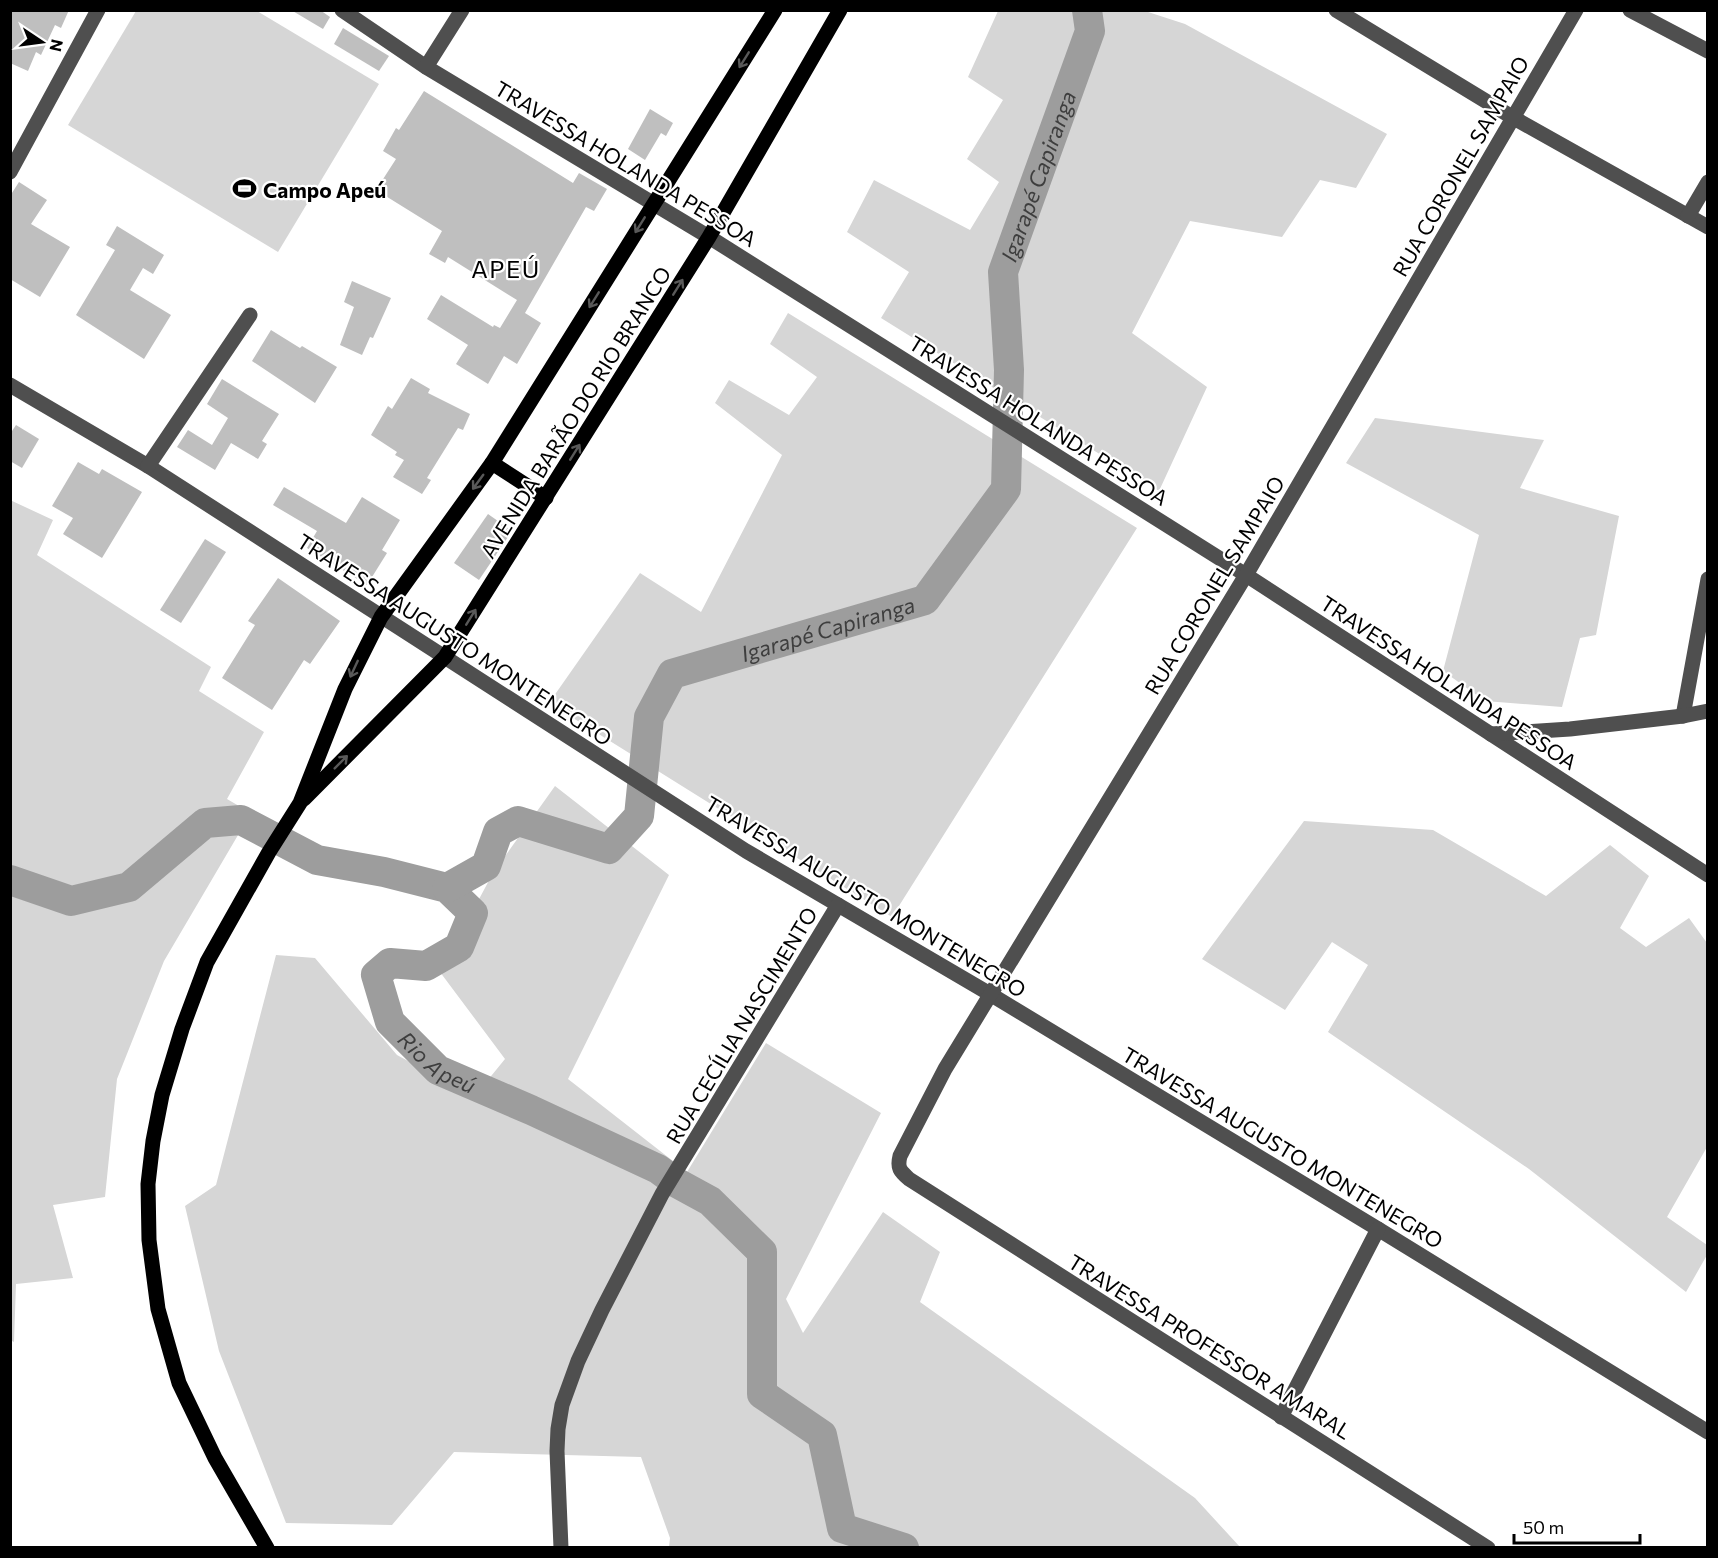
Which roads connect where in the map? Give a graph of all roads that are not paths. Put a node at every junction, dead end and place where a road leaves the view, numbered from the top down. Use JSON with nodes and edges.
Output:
{"nodes":[{"id":1,"x":98,"y":10,"type":"edge"},
{"id":2,"x":342,"y":10,"type":"edge"},
{"id":3,"x":462,"y":10,"type":"edge"},
{"id":4,"x":775,"y":10,"type":"edge"},
{"id":5,"x":840,"y":10,"type":"edge"},
{"id":6,"x":1336,"y":10,"type":"edge"},
{"id":7,"x":1576,"y":10,"type":"edge"},
{"id":8,"x":1630,"y":10,"type":"edge"},
{"id":9,"x":1707,"y":51,"type":"edge"},
{"id":10,"x":426,"y":67,"type":"junction"},
{"id":11,"x":1512,"y":117,"type":"junction"},
{"id":12,"x":10,"y":172,"type":"edge"},
{"id":13,"x":1707,"y":182,"type":"edge"},
{"id":14,"x":654,"y":203,"type":"junction"},
{"id":15,"x":1688,"y":216,"type":"junction"},
{"id":16,"x":1707,"y":227,"type":"edge"},
{"id":17,"x":709,"y":237,"type":"junction"},
{"id":18,"x":250,"y":315,"type":"dead end"},
{"id":19,"x":10,"y":385,"type":"edge"},
{"id":20,"x":492,"y":463,"type":"junction"},
{"id":21,"x":148,"y":466,"type":"junction"},
{"id":22,"x":546,"y":498,"type":"junction"},
{"id":23,"x":1246,"y":575,"type":"junction"},
{"id":24,"x":1707,"y":579,"type":"edge"},
{"id":25,"x":381,"y":617,"type":"junction"},
{"id":26,"x":445,"y":657,"type":"junction"},
{"id":27,"x":1707,"y":711,"type":"edge"},
{"id":28,"x":1683,"y":716,"type":"junction"},
{"id":29,"x":1491,"y":734,"type":"junction"},
{"id":30,"x":300,"y":803,"type":"junction"},
{"id":31,"x":1707,"y":875,"type":"edge"},
{"id":32,"x":838,"y":905,"type":"junction"},
{"id":33,"x":990,"y":994,"type":"junction"},
{"id":34,"x":909,"y":1179,"type":"joint"},
{"id":35,"x":1378,"y":1229,"type":"junction"},
{"id":36,"x":1281,"y":1417,"type":"junction"},
{"id":37,"x":1707,"y":1432,"type":"edge"},
{"id":38,"x":267,"y":1548,"type":"edge"},
{"id":39,"x":561,"y":1548,"type":"edge"},
{"id":40,"x":1488,"y":1548,"type":"edge"}],
"edges":[{"from":1,"to":12,"type":"street"},
{"from":2,"to":10,"type":"street","name":"TRAVESSA HOLANDA PESSOA"},
{"from":3,"to":10,"type":"street"},
{"from":4,"to":14,"type":"main road","name":"AVENIDA BARÃO DO RIO BRANCO","one_way":true},
{"from":5,"to":17,"type":"main road","name":"AVENIDA BARÃO DO RIO BRANCO"},
{"from":6,"to":11,"type":"street"},
{"from":7,"to":11,"type":"street","name":"RUA CORONEL SAMPAIO"},
{"from":8,"to":9,"type":"street"},
{"from":10,"to":14,"type":"street","name":"TRAVESSA HOLANDA PESSOA"},
{"from":11,"to":15,"type":"street"},
{"from":11,"to":23,"type":"street","name":"RUA CORONEL SAMPAIO"},
{"from":13,"to":15,"type":"street"},
{"from":14,"to":17,"type":"street","name":"TRAVESSA HOLANDA PESSOA"},
{"from":14,"to":20,"type":"main road","name":"AVENIDA BARÃO DO RIO BRANCO","one_way":true},
{"from":15,"to":16,"type":"street"},
{"from":22,"to":17,"type":"main road","name":"AVENIDA BARÃO DO RIO BRANCO","one_way":true},
{"from":17,"to":23,"type":"street","name":"TRAVESSA HOLANDA PESSOA"},
{"from":18,"to":21,"type":"street"},
{"from":19,"to":21,"type":"street","name":"TRAVESSA AUGUSTO MONTENEGRO"},
{"from":20,"to":22,"type":"main road"},
{"from":20,"to":25,"type":"main road","name":"AVENIDA BARÃO DO RIO BRANCO","one_way":true},
{"from":21,"to":25,"type":"street","name":"TRAVESSA AUGUSTO MONTENEGRO"},
{"from":26,"to":22,"type":"main road","name":"AVENIDA BARÃO DO RIO BRANCO","one_way":true},
{"from":23,"to":29,"type":"street","name":"TRAVESSA HOLANDA PESSOA"},
{"from":23,"to":33,"type":"street","name":"RUA CORONEL SAMPAIO"},
{"from":24,"to":28,"type":"street"},
{"from":25,"to":26,"type":"street","name":"TRAVESSA AUGUSTO MONTENEGRO"},
{"from":25,"to":30,"type":"main road","name":"AVENIDA BARÃO DO RIO BRANCO","one_way":true},
{"from":30,"to":26,"type":"main road","name":"AVENIDA BARÃO DO RIO BRANCO","one_way":true},
{"from":26,"to":32,"type":"street","name":"TRAVESSA AUGUSTO MONTENEGRO"},
{"from":27,"to":28,"type":"street"},
{"from":28,"to":29,"type":"street"},
{"from":29,"to":31,"type":"street","name":"TRAVESSA HOLANDA PESSOA"},
{"from":30,"to":38,"type":"main road","name":"AVENIDA BARÃO DO RIO BRANCO"},
{"from":32,"to":33,"type":"street","name":"TRAVESSA AUGUSTO MONTENEGRO"},
{"from":32,"to":39,"type":"street","name":"RUA CECÍLIA NASCIMENTO"},
{"from":33,"to":34,"type":"street","name":"RUA CORONEL SAMPAIO"},
{"from":33,"to":35,"type":"street","name":"TRAVESSA AUGUSTO MONTENEGRO"},
{"from":34,"to":36,"type":"street","name":"TRAVESSA PROFESSOR AMARAL"},
{"from":35,"to":36,"type":"street"},
{"from":35,"to":37,"type":"street","name":"TRAVESSA AUGUSTO MONTENEGRO"},
{"from":36,"to":40,"type":"street","name":"TRAVESSA PROFESSOR AMARAL"}]}
